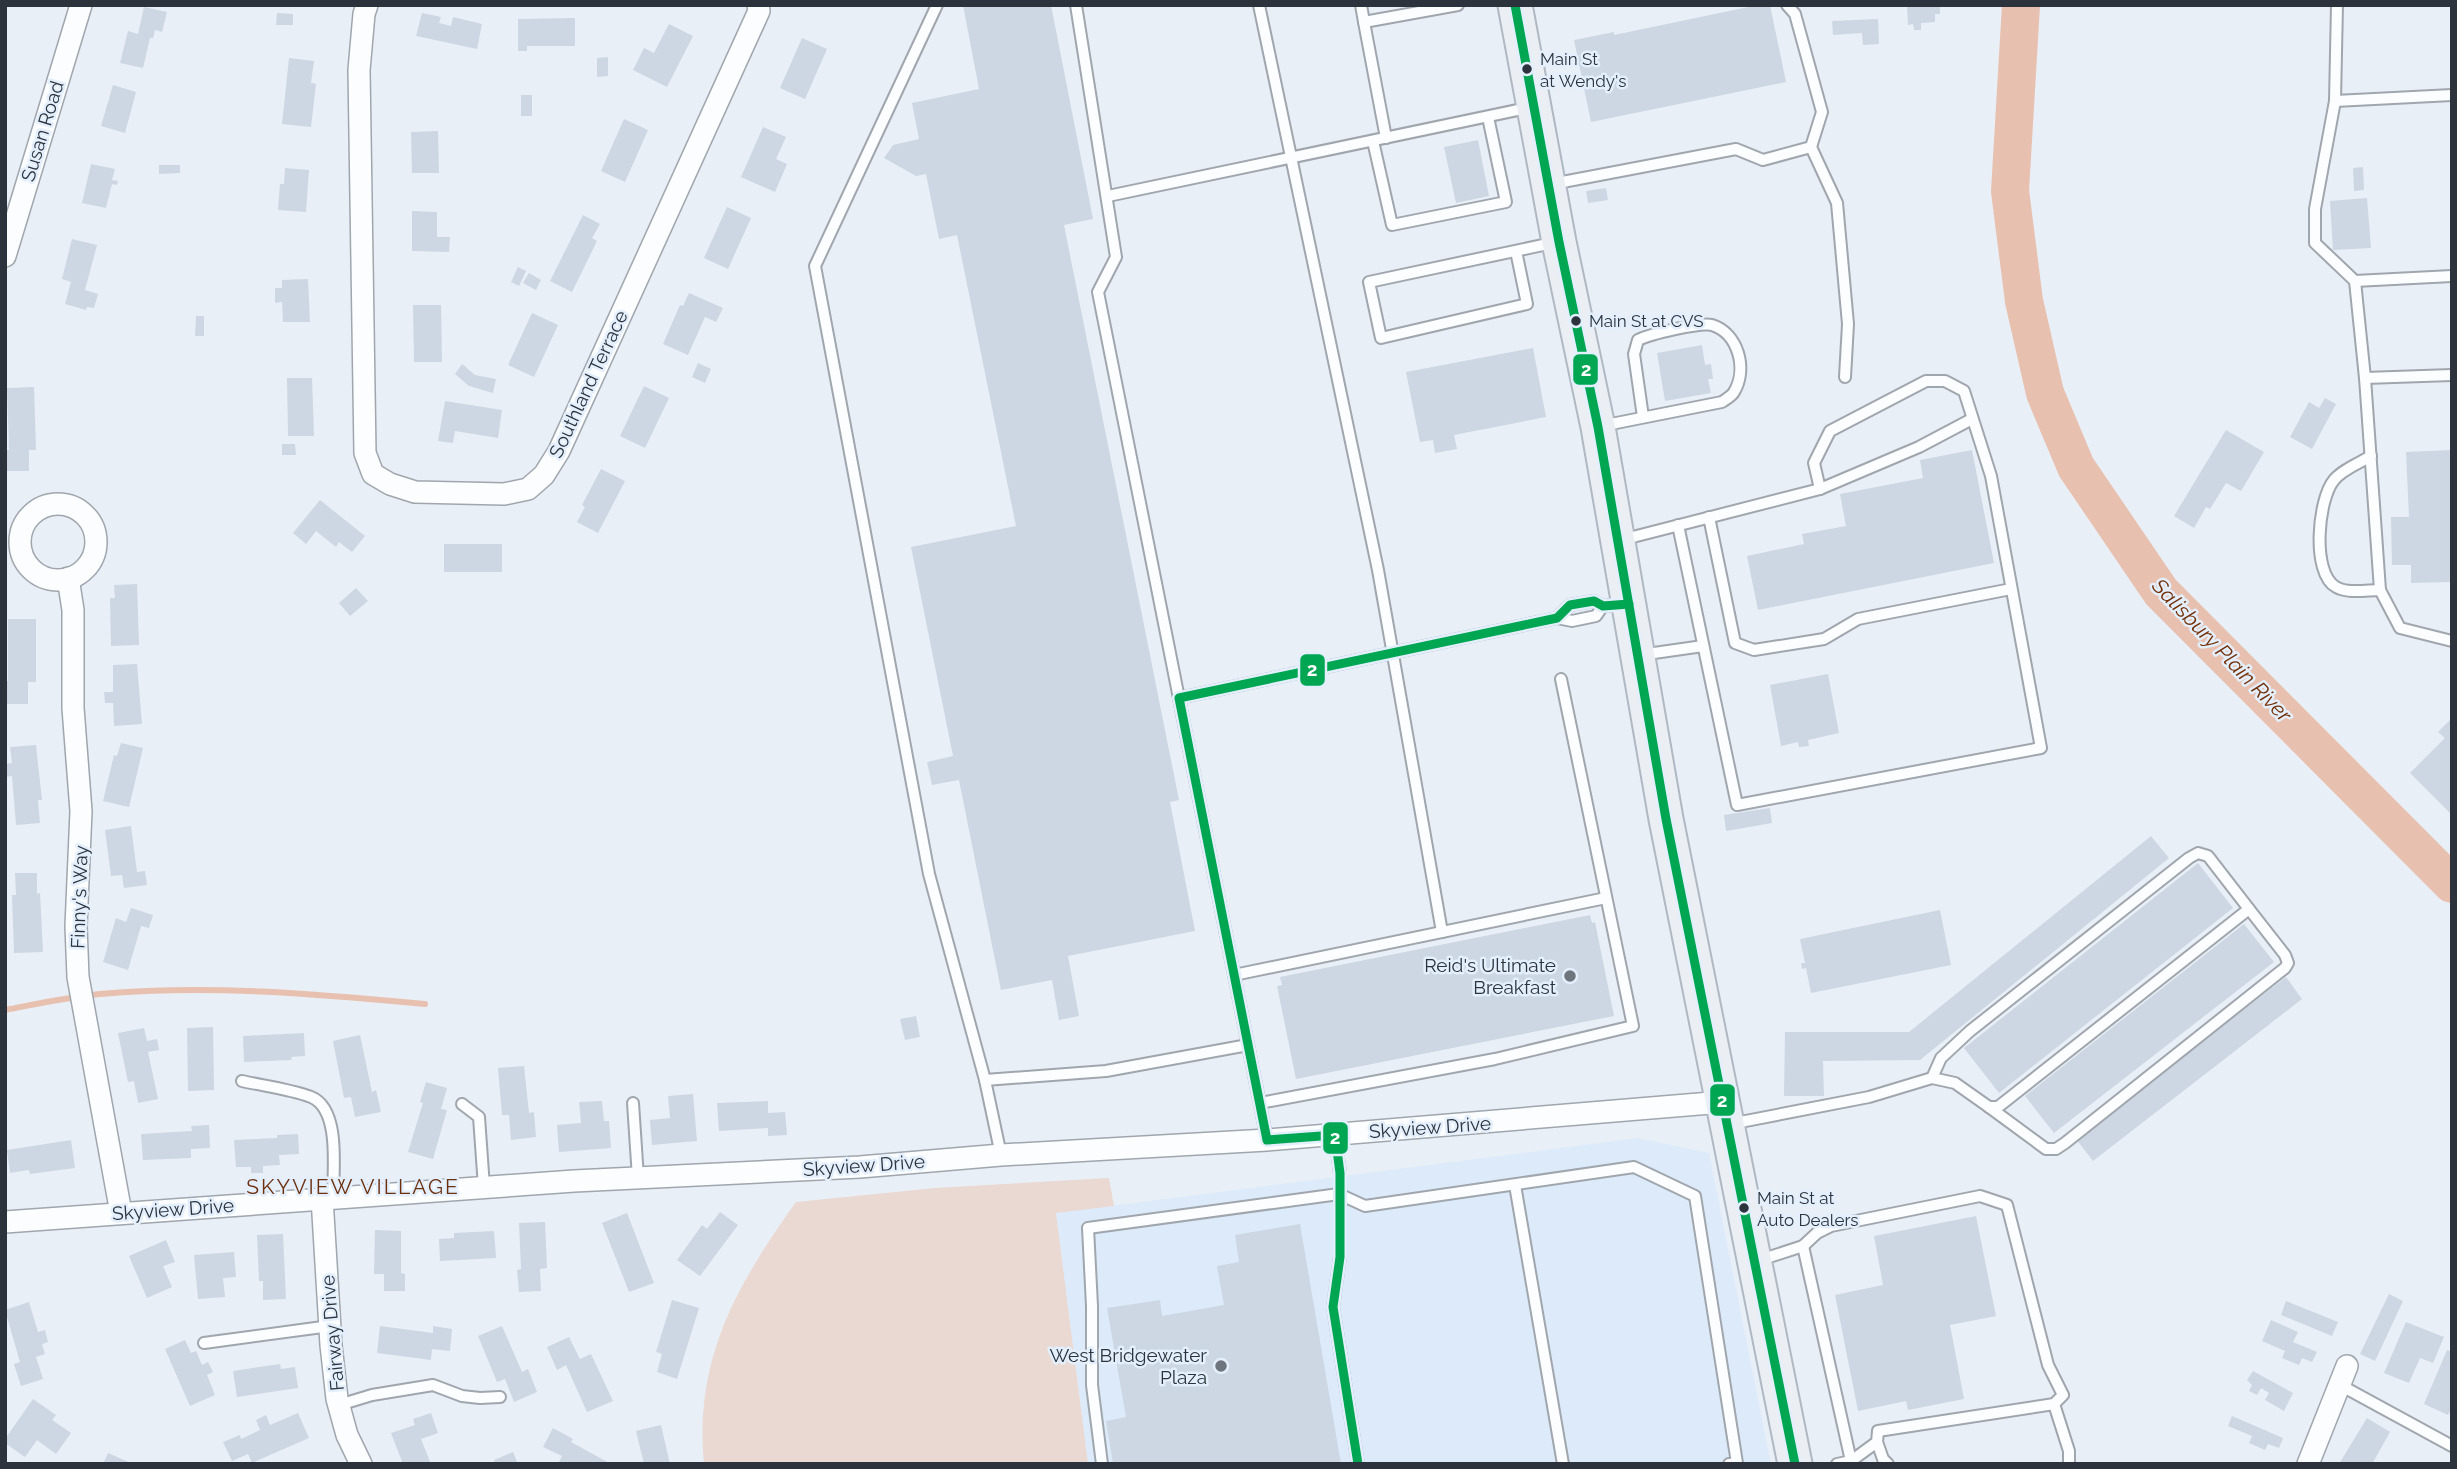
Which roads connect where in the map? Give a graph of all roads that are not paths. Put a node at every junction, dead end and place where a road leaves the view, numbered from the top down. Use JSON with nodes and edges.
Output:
{"nodes":[{"id":1,"x":81,"y":5,"type":"edge"},
{"id":2,"x":367,"y":5,"type":"edge"},
{"id":3,"x":758,"y":5,"type":"edge"},
{"id":4,"x":937,"y":5,"type":"edge"},
{"id":5,"x":1076,"y":5,"type":"edge"},
{"id":6,"x":1259,"y":5,"type":"edge"},
{"id":7,"x":1361,"y":5,"type":"edge"},
{"id":8,"x":1458,"y":5,"type":"edge"},
{"id":9,"x":1515,"y":5,"type":"edge"},
{"id":10,"x":1787,"y":5,"type":"edge"},
{"id":11,"x":2337,"y":5,"type":"edge"},
{"id":12,"x":1364,"y":22,"type":"junction"},
{"id":13,"x":2452,"y":95,"type":"edge"},
{"id":14,"x":2335,"y":101,"type":"junction"},
{"id":15,"x":1535,"y":107,"type":"junction"},
{"id":16,"x":1488,"y":117,"type":"junction"},
{"id":17,"x":1386,"y":138,"type":"junction"},
{"id":18,"x":1373,"y":141,"type":"junction"},
{"id":19,"x":1811,"y":147,"type":"junction"},
{"id":20,"x":1291,"y":158,"type":"junction"},
{"id":21,"x":1549,"y":184,"type":"junction"},
{"id":22,"x":1108,"y":196,"type":"junction"},
{"id":23,"x":1559,"y":242,"type":"junction"},
{"id":24,"x":1516,"y":251,"type":"junction"},
{"id":25,"x":5,"y":256,"type":"edge"},
{"id":26,"x":2452,"y":276,"type":"edge"},
{"id":27,"x":2355,"y":281,"type":"junction"},
{"id":28,"x":2452,"y":375,"type":"edge"},
{"id":29,"x":1846,"y":377,"type":"dead end"},
{"id":30,"x":2365,"y":378,"type":"junction"},
{"id":31,"x":1643,"y":417,"type":"junction"},
{"id":32,"x":1972,"y":418,"type":"junction"},
{"id":33,"x":1598,"y":426,"type":"junction"},
{"id":34,"x":2371,"y":456,"type":"junction"},
{"id":35,"x":1820,"y":489,"type":"junction"},
{"id":36,"x":1709,"y":517,"type":"junction"},
{"id":37,"x":1678,"y":525,"type":"junction"},
{"id":38,"x":1619,"y":540,"type":"junction"},
{"id":39,"x":68,"y":578,"type":"dead end"},
{"id":40,"x":2011,"y":589,"type":"junction"},
{"id":41,"x":2380,"y":590,"type":"junction"},
{"id":42,"x":1616,"y":605,"type":"junction"},
{"id":43,"x":1557,"y":618,"type":"junction"},
{"id":44,"x":2452,"y":641,"type":"edge"},
{"id":45,"x":1703,"y":646,"type":"junction"},
{"id":46,"x":1392,"y":654,"type":"junction"},
{"id":47,"x":1638,"y":655,"type":"junction"},
{"id":48,"x":1561,"y":679,"type":"dead end"},
{"id":49,"x":1179,"y":698,"type":"junction"},
{"id":50,"x":1606,"y":898,"type":"junction"},
{"id":51,"x":2249,"y":909,"type":"junction"},
{"id":52,"x":1442,"y":932,"type":"junction"},
{"id":53,"x":1234,"y":975,"type":"junction"},
{"id":54,"x":1248,"y":1045,"type":"junction"},
{"id":55,"x":1932,"y":1077,"type":"junction"},
{"id":56,"x":985,"y":1080,"type":"junction"},
{"id":57,"x":242,"y":1081,"type":"dead end"},
{"id":58,"x":633,"y":1103,"type":"dead end"},
{"id":59,"x":1260,"y":1103,"type":"junction"},
{"id":60,"x":462,"y":1104,"type":"dead end"},
{"id":61,"x":1989,"y":1107,"type":"junction"},
{"id":62,"x":1725,"y":1113,"type":"junction"},
{"id":63,"x":1335,"y":1135,"type":"junction"},
{"id":64,"x":1267,"y":1140,"type":"junction"},
{"id":65,"x":1001,"y":1155,"type":"junction"},
{"id":66,"x":638,"y":1178,"type":"junction"},
{"id":67,"x":1515,"y":1185,"type":"junction"},
{"id":68,"x":484,"y":1187,"type":"junction"},
{"id":69,"x":1339,"y":1194,"type":"junction"},
{"id":70,"x":328,"y":1198,"type":"junction"},
{"id":71,"x":121,"y":1213,"type":"junction"},
{"id":72,"x":5,"y":1222,"type":"edge"},
{"id":73,"x":1803,"y":1246,"type":"junction"},
{"id":74,"x":1755,"y":1262,"type":"junction"},
{"id":75,"x":330,"y":1326,"type":"junction"},
{"id":76,"x":204,"y":1343,"type":"dead end"},
{"id":77,"x":2344,"y":1376,"type":"joint"},
{"id":78,"x":500,"y":1396,"type":"dead end"},
{"id":79,"x":2054,"y":1404,"type":"junction"},
{"id":80,"x":339,"y":1405,"type":"junction"},
{"id":81,"x":1877,"y":1442,"type":"junction"},
{"id":82,"x":2452,"y":1446,"type":"edge"},
{"id":83,"x":1852,"y":1461,"type":"junction"},
{"id":84,"x":361,"y":1464,"type":"edge"},
{"id":85,"x":1102,"y":1464,"type":"edge"},
{"id":86,"x":1358,"y":1464,"type":"edge"},
{"id":87,"x":1563,"y":1464,"type":"edge"},
{"id":88,"x":1729,"y":1464,"type":"edge"},
{"id":89,"x":1795,"y":1464,"type":"edge"},
{"id":90,"x":1837,"y":1464,"type":"edge"},
{"id":91,"x":1888,"y":1464,"type":"edge"},
{"id":92,"x":2069,"y":1464,"type":"edge"},
{"id":93,"x":2308,"y":1464,"type":"edge"}],
"edges":[{"from":1,"to":25,"type":"street","name":"Susan Road"},
{"from":2,"to":3,"type":"street","name":"Southland Terrace"},
{"from":4,"to":56,"type":"lane"},
{"from":5,"to":22,"type":"lane"},
{"from":6,"to":20,"type":"lane"},
{"from":7,"to":12,"type":"lane"},
{"from":8,"to":12,"type":"lane"},
{"from":9,"to":15,"type":"main road"},
{"from":10,"to":19,"type":"lane"},
{"from":11,"to":14,"type":"lane"},
{"from":12,"to":17,"type":"lane"},
{"from":13,"to":14,"type":"lane"},
{"from":14,"to":27,"type":"lane"},
{"from":15,"to":16,"type":"lane"},
{"from":15,"to":21,"type":"main road"},
{"from":16,"to":17,"type":"lane"},
{"from":16,"to":18,"type":"lane"},
{"from":17,"to":18,"type":"lane"},
{"from":18,"to":20,"type":"lane"},
{"from":19,"to":21,"type":"lane"},
{"from":19,"to":29,"type":"lane"},
{"from":20,"to":22,"type":"lane"},
{"from":20,"to":46,"type":"lane"},
{"from":21,"to":23,"type":"main road"},
{"from":22,"to":49,"type":"lane"},
{"from":23,"to":24,"type":"lane"},
{"from":23,"to":33,"type":"main road"},
{"from":24,"to":24,"type":"lane"},
{"from":26,"to":27,"type":"lane"},
{"from":27,"to":30,"type":"lane"},
{"from":28,"to":30,"type":"lane"},
{"from":30,"to":34,"type":"lane"},
{"from":31,"to":31,"type":"lane"},
{"from":31,"to":33,"type":"lane"},
{"from":32,"to":35,"type":"lane"},
{"from":32,"to":35,"type":"lane"},
{"from":32,"to":40,"type":"lane"},
{"from":33,"to":38,"type":"main road"},
{"from":34,"to":41,"type":"lane"},
{"from":34,"to":41,"type":"lane"},
{"from":35,"to":36,"type":"lane"},
{"from":36,"to":37,"type":"lane"},
{"from":36,"to":40,"type":"lane"},
{"from":37,"to":38,"type":"lane"},
{"from":37,"to":45,"type":"lane"},
{"from":38,"to":42,"type":"main road"},
{"from":39,"to":71,"type":"street","name":"Finny's Way"},
{"from":40,"to":45,"type":"lane"},
{"from":41,"to":44,"type":"lane"},
{"from":42,"to":43,"type":"lane"},
{"from":42,"to":43,"type":"lane"},
{"from":42,"to":47,"type":"main road"},
{"from":43,"to":46,"type":"lane"},
{"from":45,"to":47,"type":"lane"},
{"from":46,"to":49,"type":"lane"},
{"from":46,"to":52,"type":"lane"},
{"from":47,"to":62,"type":"main road"},
{"from":48,"to":50,"type":"lane"},
{"from":49,"to":53,"type":"lane"},
{"from":50,"to":52,"type":"lane"},
{"from":50,"to":59,"type":"lane"},
{"from":51,"to":55,"type":"lane"},
{"from":51,"to":61,"type":"lane"},
{"from":51,"to":61,"type":"lane"},
{"from":52,"to":53,"type":"lane"},
{"from":53,"to":54,"type":"lane"},
{"from":54,"to":56,"type":"lane"},
{"from":54,"to":59,"type":"lane"},
{"from":55,"to":61,"type":"lane"},
{"from":55,"to":62,"type":"lane"},
{"from":56,"to":65,"type":"lane"},
{"from":57,"to":70,"type":"lane"},
{"from":58,"to":66,"type":"lane"},
{"from":59,"to":64,"type":"lane"},
{"from":60,"to":68,"type":"lane"},
{"from":62,"to":63,"type":"street","name":"Skyview Drive"},
{"from":62,"to":74,"type":"main road"},
{"from":63,"to":64,"type":"street","name":"Skyview Drive"},
{"from":63,"to":69,"type":"lane"},
{"from":64,"to":65,"type":"street","name":"Skyview Drive"},
{"from":65,"to":66,"type":"street","name":"Skyview Drive"},
{"from":66,"to":68,"type":"street","name":"Skyview Drive"},
{"from":67,"to":69,"type":"lane"},
{"from":67,"to":87,"type":"lane"},
{"from":67,"to":88,"type":"lane"},
{"from":68,"to":70,"type":"street","name":"Skyview Drive"},
{"from":69,"to":85,"type":"lane"},
{"from":69,"to":86,"type":"lane"},
{"from":70,"to":71,"type":"street","name":"Skyview Drive"},
{"from":70,"to":75,"type":"street","name":"Fairway Drive"},
{"from":71,"to":72,"type":"street","name":"Skyview Drive"},
{"from":73,"to":74,"type":"lane"},
{"from":73,"to":79,"type":"lane"},
{"from":73,"to":83,"type":"lane"},
{"from":74,"to":89,"type":"main road"},
{"from":75,"to":76,"type":"lane"},
{"from":75,"to":80,"type":"street","name":"Fairway Drive"},
{"from":77,"to":82,"type":"lane"},
{"from":77,"to":93,"type":"street"},
{"from":78,"to":80,"type":"lane"},
{"from":79,"to":81,"type":"lane"},
{"from":79,"to":92,"type":"lane"},
{"from":80,"to":84,"type":"street","name":"Fairway Drive"},
{"from":81,"to":83,"type":"lane"},
{"from":81,"to":91,"type":"lane"},
{"from":83,"to":90,"type":"lane"}]}
